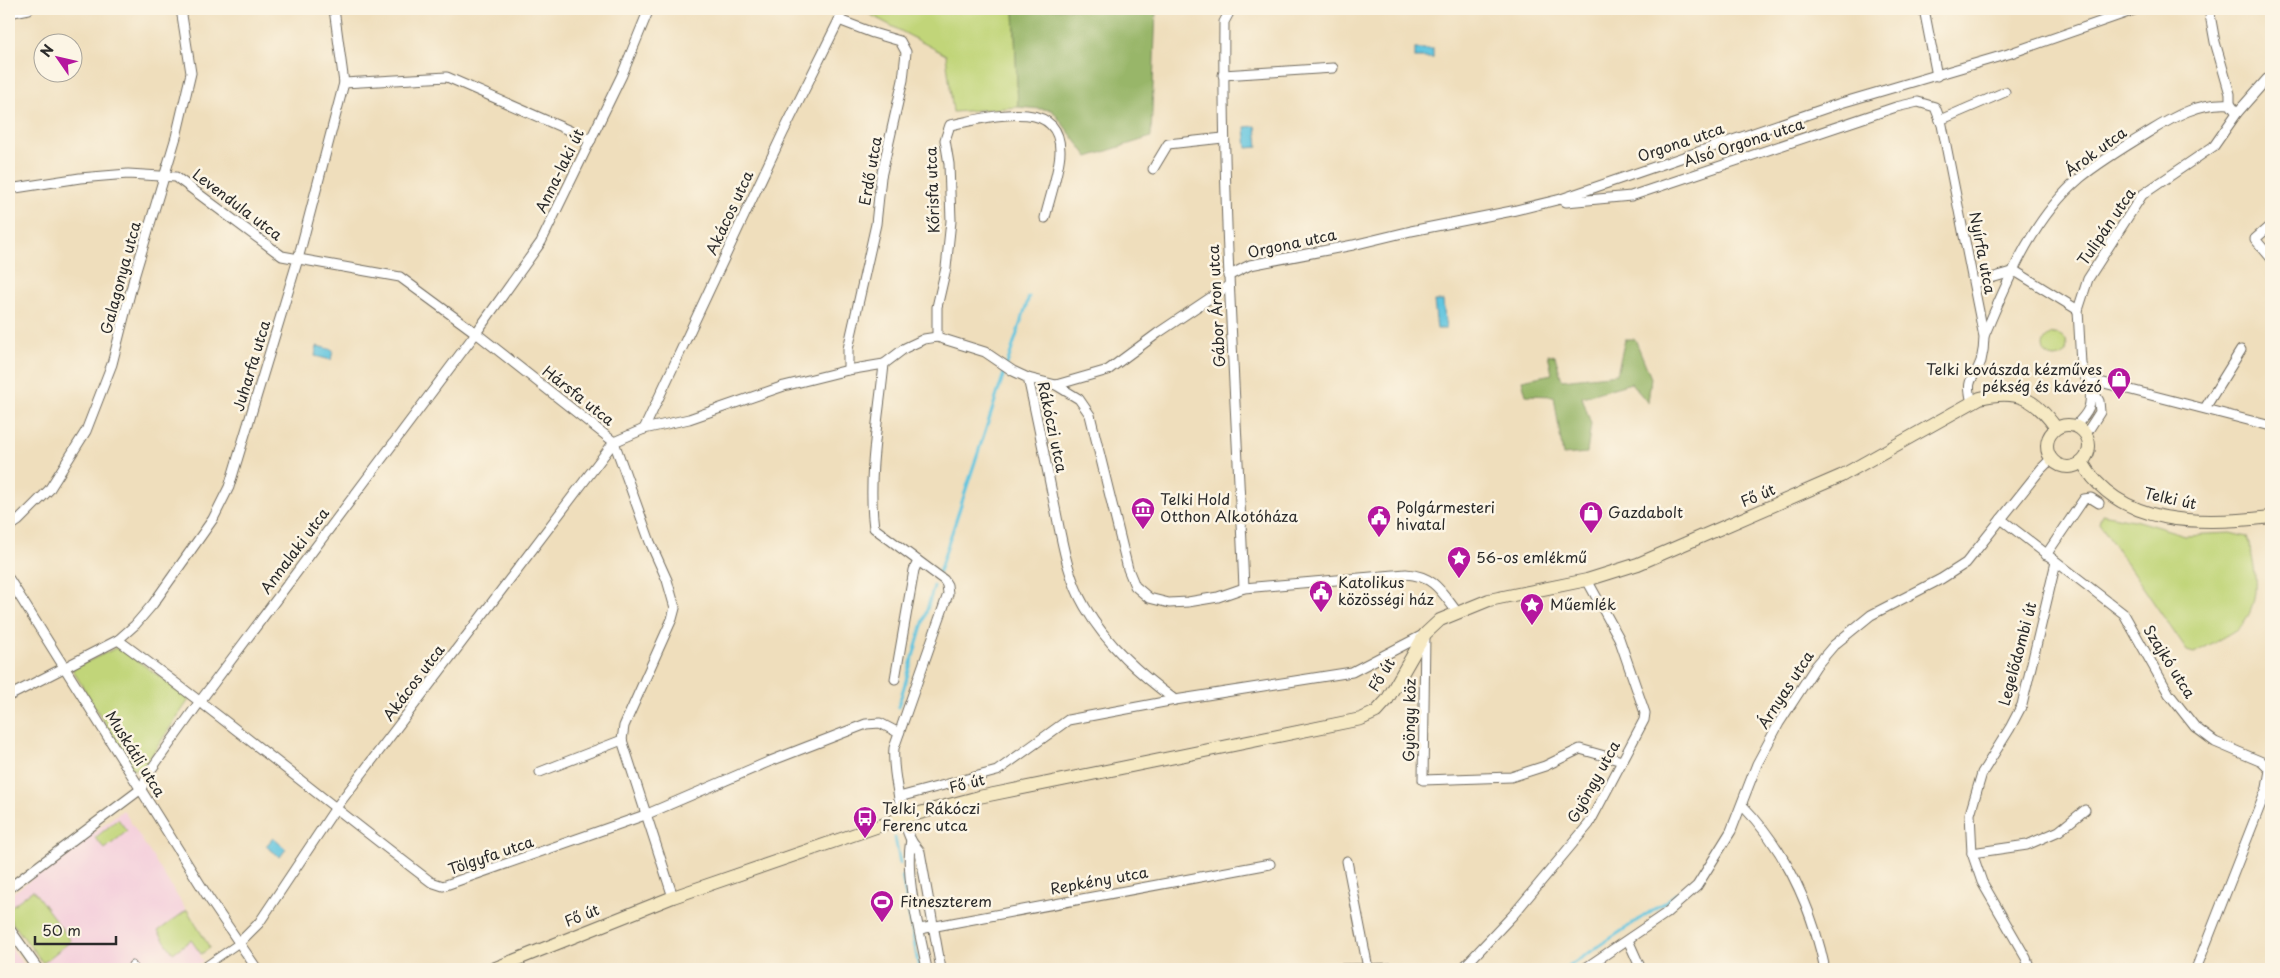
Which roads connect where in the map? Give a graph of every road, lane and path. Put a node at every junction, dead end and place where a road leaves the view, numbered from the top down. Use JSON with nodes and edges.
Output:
{"nodes":[{"id":1,"x":29,"y":9,"type":"edge"},
{"id":2,"x":181,"y":9,"type":"edge"},
{"id":3,"x":334,"y":9,"type":"edge"},
{"id":4,"x":648,"y":9,"type":"edge"},
{"id":5,"x":842,"y":9,"type":"edge"},
{"id":6,"x":1231,"y":9,"type":"edge"},
{"id":7,"x":1924,"y":9,"type":"edge"},
{"id":8,"x":2137,"y":9,"type":"edge"},
{"id":9,"x":2209,"y":9,"type":"edge"},
{"id":10,"x":9,"y":13,"type":"edge"},
{"id":11,"x":839,"y":20,"type":"junction"},
{"id":12,"x":1333,"y":68,"type":"dead end"},
{"id":13,"x":1224,"y":75,"type":"junction"},
{"id":14,"x":1937,"y":76,"type":"junction"},
{"id":15,"x":2271,"y":77,"type":"edge"},
{"id":16,"x":344,"y":83,"type":"junction"},
{"id":17,"x":2006,"y":92,"type":"dead end"},
{"id":18,"x":2230,"y":104,"type":"junction"},
{"id":19,"x":1935,"y":107,"type":"joint"},
{"id":20,"x":2237,"y":113,"type":"junction"},
{"id":21,"x":1940,"y":120,"type":"junction"},
{"id":22,"x":1223,"y":138,"type":"junction"},
{"id":23,"x":591,"y":140,"type":"junction"},
{"id":24,"x":1153,"y":169,"type":"dead end"},
{"id":25,"x":164,"y":176,"type":"junction"},
{"id":26,"x":9,"y":189,"type":"edge"},
{"id":27,"x":1561,"y":198,"type":"junction"},
{"id":28,"x":1045,"y":218,"type":"dead end"},
{"id":29,"x":2271,"y":225,"type":"edge"},
{"id":30,"x":2271,"y":258,"type":"edge"},
{"id":31,"x":298,"y":259,"type":"junction"},
{"id":32,"x":2012,"y":272,"type":"junction"},
{"id":33,"x":1228,"y":276,"type":"junction"},
{"id":34,"x":1974,"y":283,"type":"junction"},
{"id":35,"x":1228,"y":286,"type":"junction"},
{"id":36,"x":2078,"y":310,"type":"junction"},
{"id":37,"x":476,"y":333,"type":"junction"},
{"id":38,"x":1984,"y":337,"type":"junction"},
{"id":39,"x":937,"y":338,"type":"junction"},
{"id":40,"x":2242,"y":350,"type":"dead end"},
{"id":41,"x":884,"y":364,"type":"junction"},
{"id":42,"x":848,"y":370,"type":"junction"},
{"id":43,"x":1028,"y":378,"type":"junction"},
{"id":44,"x":2090,"y":384,"type":"junction"},
{"id":45,"x":1056,"y":385,"type":"junction"},
{"id":46,"x":1972,"y":403,"type":"junction"},
{"id":47,"x":2205,"y":408,"type":"junction"},
{"id":48,"x":2075,"y":426,"type":"junction"},
{"id":49,"x":2271,"y":426,"type":"edge"},
{"id":50,"x":2056,"y":428,"type":"junction"},
{"id":51,"x":644,"y":429,"type":"junction"},
{"id":52,"x":2086,"y":434,"type":"junction"},
{"id":53,"x":614,"y":442,"type":"junction"},
{"id":54,"x":2052,"y":458,"type":"junction"},
{"id":55,"x":2082,"y":462,"type":"junction"},
{"id":56,"x":2099,"y":502,"type":"dead end"},
{"id":57,"x":2271,"y":517,"type":"edge"},
{"id":58,"x":2001,"y":519,"type":"junction"},
{"id":59,"x":9,"y":527,"type":"edge"},
{"id":60,"x":2046,"y":554,"type":"junction"},
{"id":61,"x":918,"y":561,"type":"junction"},
{"id":62,"x":2056,"y":562,"type":"junction"},
{"id":63,"x":9,"y":579,"type":"edge"},
{"id":64,"x":1587,"y":580,"type":"junction"},
{"id":65,"x":1244,"y":588,"type":"junction"},
{"id":66,"x":1457,"y":612,"type":"junction"},
{"id":67,"x":1425,"y":634,"type":"junction"},
{"id":68,"x":118,"y":640,"type":"junction"},
{"id":69,"x":65,"y":667,"type":"junction"},
{"id":70,"x":895,"y":679,"type":"dead end"},
{"id":71,"x":9,"y":696,"type":"edge"},
{"id":72,"x":201,"y":700,"type":"junction"},
{"id":73,"x":1175,"y":700,"type":"junction"},
{"id":74,"x":898,"y":733,"type":"junction"},
{"id":75,"x":622,"y":740,"type":"junction"},
{"id":76,"x":1622,"y":761,"type":"junction"},
{"id":77,"x":540,"y":772,"type":"dead end"},
{"id":78,"x":141,"y":790,"type":"junction"},
{"id":79,"x":899,"y":797,"type":"junction"},
{"id":80,"x":1742,"y":805,"type":"junction"},
{"id":81,"x":336,"y":810,"type":"junction"},
{"id":82,"x":2085,"y":810,"type":"dead end"},
{"id":83,"x":645,"y":815,"type":"junction"},
{"id":84,"x":904,"y":817,"type":"junction"},
{"id":85,"x":911,"y":840,"type":"junction"},
{"id":86,"x":1972,"y":853,"type":"junction"},
{"id":87,"x":1347,"y":861,"type":"dead end"},
{"id":88,"x":1270,"y":864,"type":"dead end"},
{"id":89,"x":9,"y":888,"type":"edge"},
{"id":90,"x":673,"y":898,"type":"junction"},
{"id":91,"x":932,"y":926,"type":"junction"},
{"id":92,"x":9,"y":928,"type":"edge"},
{"id":93,"x":920,"y":929,"type":"junction"},
{"id":94,"x":1628,"y":940,"type":"junction"},
{"id":95,"x":239,"y":943,"type":"junction"},
{"id":96,"x":1368,"y":968,"type":"edge"},
{"id":97,"x":38,"y":969,"type":"edge"},
{"id":98,"x":201,"y":969,"type":"edge"},
{"id":99,"x":257,"y":969,"type":"edge"},
{"id":100,"x":493,"y":969,"type":"edge"},
{"id":101,"x":927,"y":969,"type":"edge"},
{"id":102,"x":941,"y":969,"type":"edge"},
{"id":103,"x":1342,"y":969,"type":"edge"},
{"id":104,"x":1403,"y":969,"type":"edge"},
{"id":105,"x":1462,"y":969,"type":"edge"},
{"id":106,"x":1584,"y":969,"type":"edge"},
{"id":107,"x":1641,"y":969,"type":"edge"},
{"id":108,"x":1824,"y":969,"type":"edge"},
{"id":109,"x":2030,"y":969,"type":"edge"},
{"id":110,"x":2196,"y":969,"type":"edge"}],
"edges":[{"from":1,"to":10,"type":"street"},
{"from":2,"to":25,"type":"street","name":"Galagonya utca"},
{"from":3,"to":16,"type":"street","name":"Juharfa utca"},
{"from":4,"to":23,"type":"street","name":"Anna-laki út"},
{"from":5,"to":11,"type":"street","name":"Akácos utca"},
{"from":6,"to":13,"type":"street","name":"Gábor Áron utca"},
{"from":7,"to":14,"type":"street"},
{"from":8,"to":14,"type":"street","name":"Orgona utca"},
{"from":9,"to":18,"type":"street"},
{"from":11,"to":42,"type":"street","name":"Erdő utca"},
{"from":11,"to":51,"type":"street","name":"Akácos utca"},
{"from":12,"to":13,"type":"street"},
{"from":13,"to":22,"type":"street","name":"Gábor Áron utca"},
{"from":14,"to":27,"type":"street","name":"Orgona utca"},
{"from":15,"to":20,"type":"street","name":"Tulipán utca"},
{"from":16,"to":23,"type":"street"},
{"from":16,"to":31,"type":"street","name":"Juharfa utca"},
{"from":17,"to":21,"type":"street"},
{"from":18,"to":20,"type":"street"},
{"from":18,"to":32,"type":"street","name":"Árok utca"},
{"from":19,"to":21,"type":"street","name":"Nyírfa utca"},
{"from":19,"to":27,"type":"street","name":"Alsó Orgona utca"},
{"from":20,"to":36,"type":"street","name":"Tulipán utca"},
{"from":21,"to":34,"type":"street","name":"Nyírfa utca"},
{"from":22,"to":24,"type":"street"},
{"from":22,"to":33,"type":"street","name":"Gábor Áron utca"},
{"from":23,"to":37,"type":"street","name":"Anna-laki út"},
{"from":25,"to":26,"type":"street","name":"Levendula utca"},
{"from":25,"to":31,"type":"street","name":"Levendula utca"},
{"from":25,"to":59,"type":"street","name":"Galagonya utca"},
{"from":27,"to":33,"type":"street","name":"Orgona utca"},
{"from":28,"to":39,"type":"street","name":"Kőrisfa utca"},
{"from":29,"to":30,"type":"street"},
{"from":31,"to":37,"type":"street","name":"Hársfa utca"},
{"from":31,"to":68,"type":"street","name":"Juharfa utca"},
{"from":32,"to":34,"type":"street"},
{"from":32,"to":36,"type":"street"},
{"from":32,"to":38,"type":"street","name":"Árok utca"},
{"from":33,"to":35,"type":"street","name":"Gábor Áron utca"},
{"from":34,"to":38,"type":"street","name":"Nyírfa utca"},
{"from":35,"to":45,"type":"street"},
{"from":35,"to":65,"type":"street","name":"Gábor Áron utca"},
{"from":36,"to":44,"type":"street","name":"Tulipán utca"},
{"from":37,"to":53,"type":"street","name":"Hársfa utca"},
{"from":37,"to":72,"type":"street","name":"Annalaki utca"},
{"from":38,"to":46,"type":"street","name":"Nyírfa utca"},
{"from":39,"to":41,"type":"street"},
{"from":39,"to":43,"type":"street","name":"Rákóczi utca"},
{"from":40,"to":47,"type":"street"},
{"from":41,"to":42,"type":"street"},
{"from":41,"to":61,"type":"street"},
{"from":42,"to":51,"type":"street"},
{"from":43,"to":45,"type":"street"},
{"from":43,"to":73,"type":"street","name":"Rákóczi utca"},
{"from":44,"to":47,"type":"street"},
{"from":44,"to":48,"type":"street","name":"Tulipán utca"},
{"from":44,"to":52,"type":"street","name":"Tulipán utca"},
{"from":45,"to":65,"type":"street"},
{"from":46,"to":50,"type":"main road","name":"Fő út"},
{"from":46,"to":64,"type":"main road","name":"Fő út"},
{"from":47,"to":49,"type":"street"},
{"from":48,"to":50,"type":"main road"},
{"from":48,"to":52,"type":"main road"},
{"from":50,"to":54,"type":"main road"},
{"from":51,"to":53,"type":"street"},
{"from":52,"to":55,"type":"main road"},
{"from":53,"to":75,"type":"street","name":"Hársfa utca"},
{"from":53,"to":81,"type":"street","name":"Akácos utca"},
{"from":54,"to":55,"type":"main road"},
{"from":54,"to":58,"type":"street","name":"Árnyas utca"},
{"from":55,"to":57,"type":"main road","name":"Telki út"},
{"from":56,"to":60,"type":"street"},
{"from":58,"to":60,"type":"street","name":"Szajkó utca"},
{"from":58,"to":80,"type":"street","name":"Árnyas utca"},
{"from":60,"to":62,"type":"street","name":"Szajkó utca"},
{"from":61,"to":70,"type":"street"},
{"from":61,"to":74,"type":"street"},
{"from":62,"to":86,"type":"street","name":"Legelődombi út"},
{"from":62,"to":110,"type":"street","name":"Szajkó utca"},
{"from":63,"to":69,"type":"street","name":"Muskátli utca"},
{"from":64,"to":66,"type":"main road","name":"Fő út"},
{"from":64,"to":76,"type":"street","name":"Gyöngy utca"},
{"from":65,"to":66,"type":"street"},
{"from":66,"to":67,"type":"main road","name":"Fő út"},
{"from":67,"to":73,"type":"street","name":"Fő út"},
{"from":67,"to":76,"type":"street","name":"Gyöngy köz"},
{"from":67,"to":84,"type":"main road","name":"Fő út"},
{"from":68,"to":69,"type":"street","name":"Juharfa utca"},
{"from":68,"to":72,"type":"street","name":"Tölgyfa utca"},
{"from":69,"to":71,"type":"street","name":"Juharfa utca"},
{"from":69,"to":78,"type":"street","name":"Muskátli utca"},
{"from":72,"to":78,"type":"street","name":"Annalaki utca"},
{"from":72,"to":81,"type":"street","name":"Tölgyfa utca"},
{"from":73,"to":79,"type":"street","name":"Fő út"},
{"from":74,"to":79,"type":"street"},
{"from":74,"to":83,"type":"street","name":"Tölgyfa utca"},
{"from":75,"to":77,"type":"street"},
{"from":75,"to":83,"type":"street"},
{"from":76,"to":105,"type":"street","name":"Gyöngy utca"},
{"from":78,"to":89,"type":"street"},
{"from":78,"to":95,"type":"street","name":"Muskátli utca"},
{"from":79,"to":84,"type":"street"},
{"from":80,"to":94,"type":"street","name":"Árnyas utca"},
{"from":80,"to":108,"type":"street"},
{"from":81,"to":83,"type":"street","name":"Tölgyfa utca"},
{"from":81,"to":95,"type":"street","name":"Akácos utca"},
{"from":82,"to":86,"type":"street"},
{"from":83,"to":90,"type":"street"},
{"from":84,"to":85,"type":"street"},
{"from":84,"to":90,"type":"main road","name":"Fő út"},
{"from":85,"to":91,"type":"street"},
{"from":85,"to":93,"type":"street"},
{"from":86,"to":109,"type":"street","name":"Legelődombi út"},
{"from":87,"to":96,"type":"street"},
{"from":88,"to":91,"type":"street","name":"Repkény utca"},
{"from":90,"to":100,"type":"main road","name":"Fő út"},
{"from":91,"to":93,"type":"street","name":"Repkény utca"},
{"from":91,"to":102,"type":"street"},
{"from":92,"to":97,"type":"street"},
{"from":93,"to":101,"type":"street"},
{"from":94,"to":106,"type":"street","name":"Árnyas utca"},
{"from":94,"to":107,"type":"street"},
{"from":95,"to":98,"type":"street"},
{"from":95,"to":99,"type":"street","name":"Muskátli utca"},
{"from":96,"to":103,"type":"street"},
{"from":96,"to":104,"type":"street"}]}
